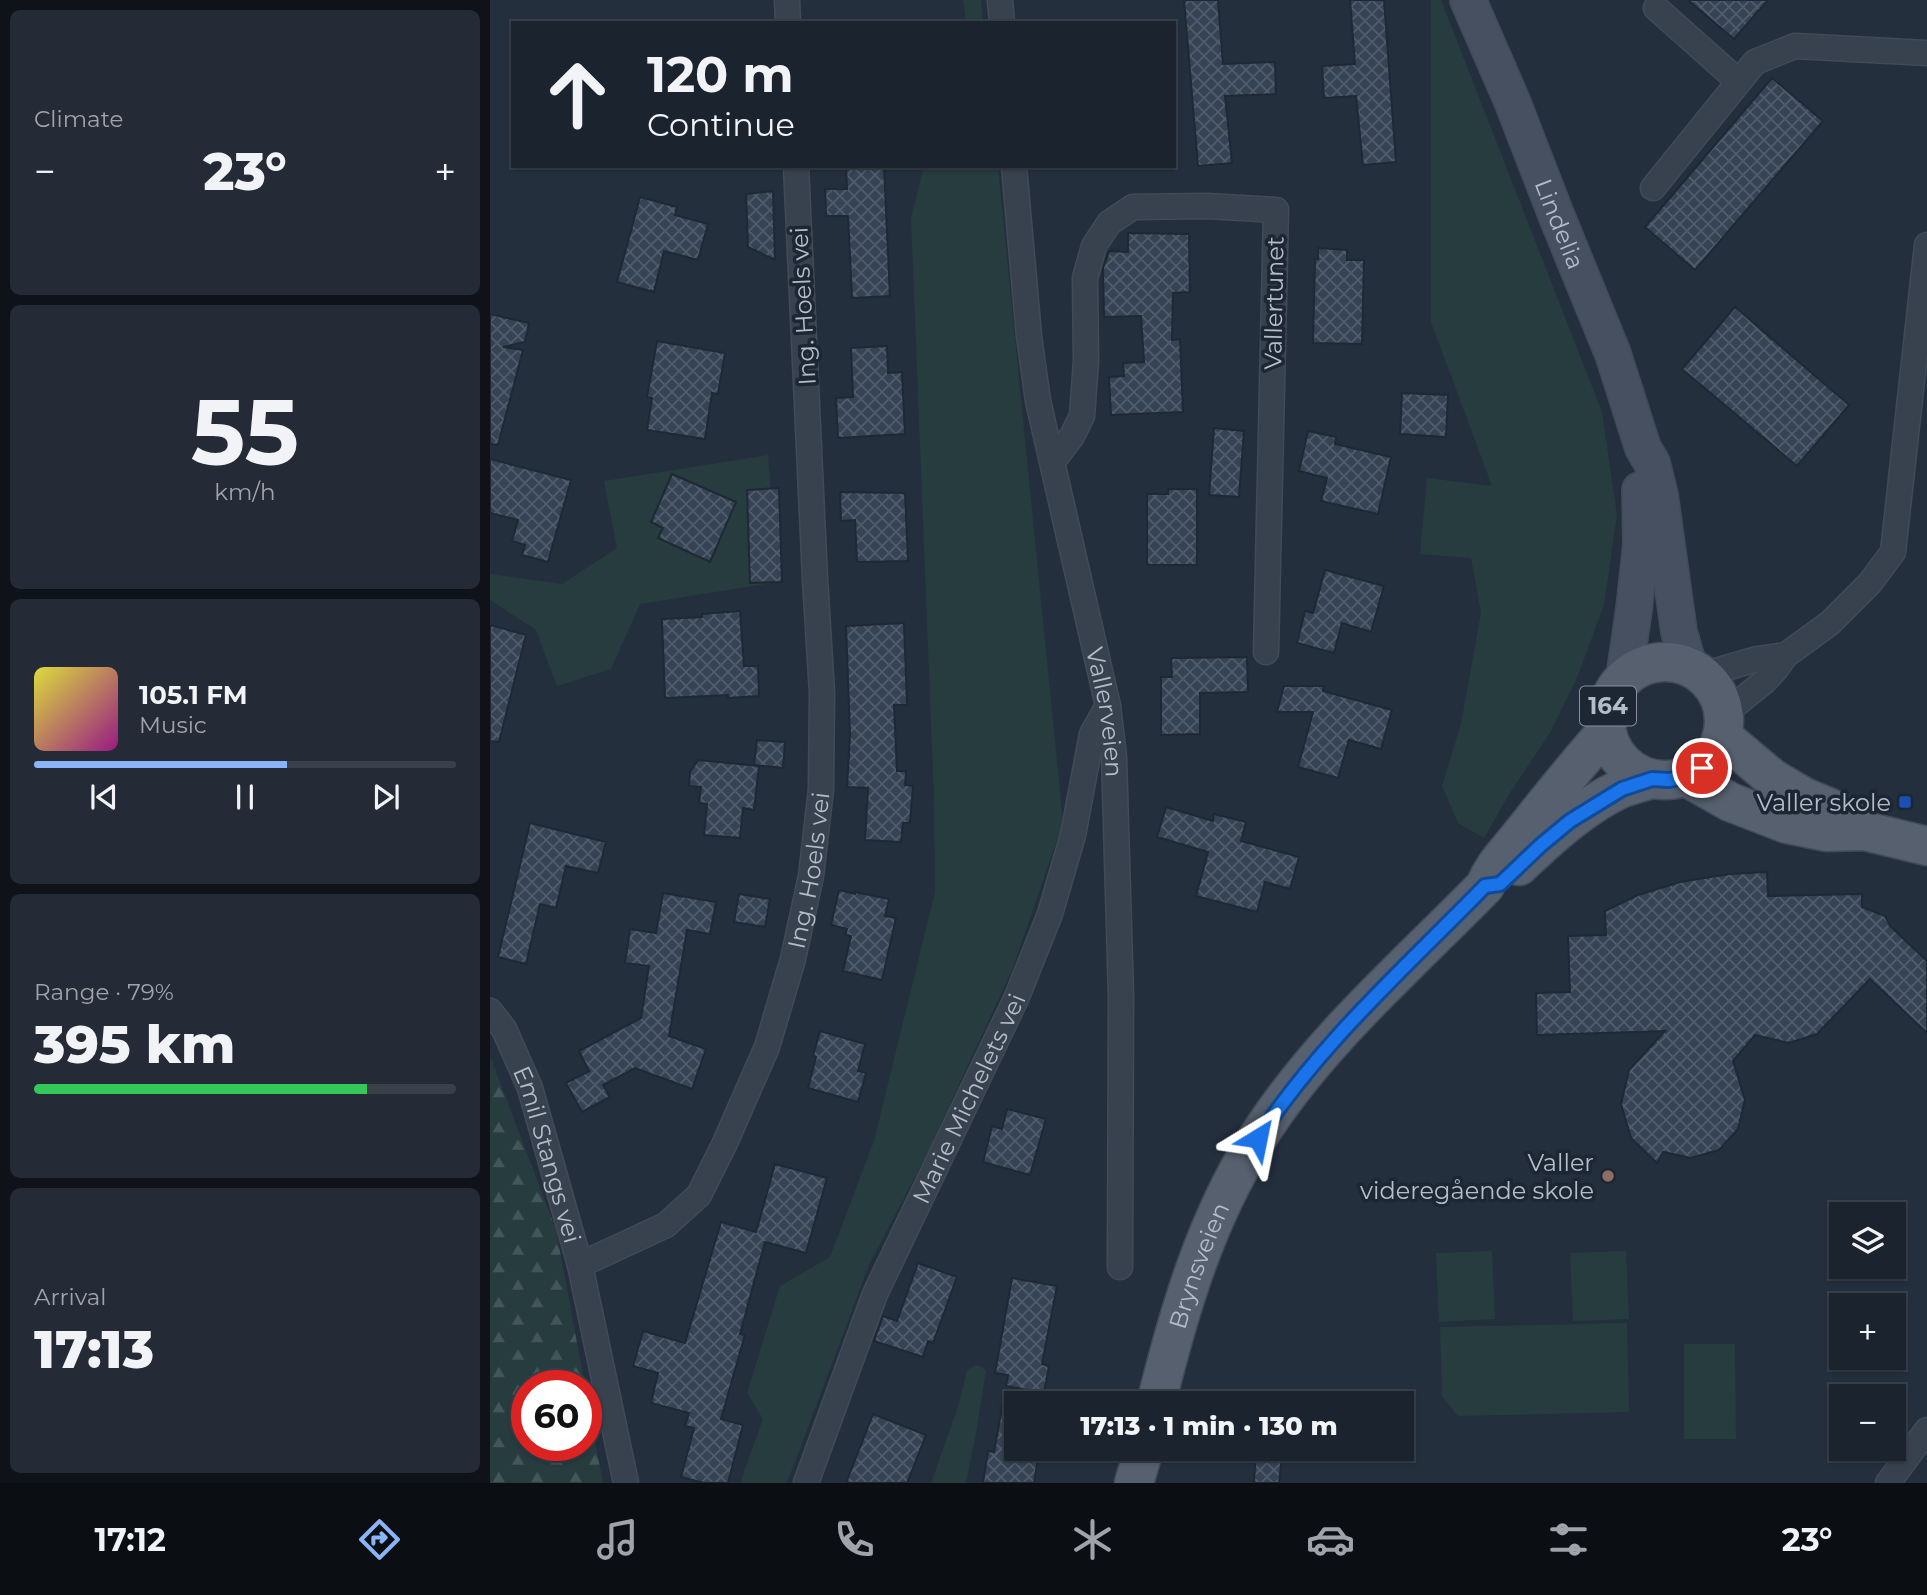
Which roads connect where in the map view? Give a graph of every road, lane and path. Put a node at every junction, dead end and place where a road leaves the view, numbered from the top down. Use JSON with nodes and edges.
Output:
{"nodes":[{"id":1,"x":787,"y":0,"type":"edge"},
{"id":2,"x":1000,"y":0,"type":"edge"},
{"id":3,"x":1468,"y":0,"type":"edge"},
{"id":4,"x":1656,"y":8,"type":"dead end"},
{"id":5,"x":788,"y":21,"type":"edge"},
{"id":6,"x":1002,"y":21,"type":"edge"},
{"id":7,"x":1927,"y":53,"type":"edge"},
{"id":8,"x":1738,"y":81,"type":"junction"},
{"id":9,"x":796,"y":168,"type":"edge"},
{"id":10,"x":1014,"y":168,"type":"edge"},
{"id":11,"x":1653,"y":188,"type":"dead end"},
{"id":12,"x":1927,"y":245,"type":"edge"},
{"id":13,"x":1643,"y":448,"type":"junction"},
{"id":14,"x":1053,"y":461,"type":"junction"},
{"id":15,"x":1266,"y":652,"type":"dead end"},
{"id":16,"x":1786,"y":655,"type":"junction"},
{"id":17,"x":1696,"y":671,"type":"junction"},
{"id":18,"x":1624,"y":678,"type":"junction"},
{"id":19,"x":1108,"y":706,"type":"junction"},
{"id":20,"x":1723,"y":725,"type":"junction"},
{"id":21,"x":1606,"y":732,"type":"junction"},
{"id":22,"x":1669,"y":778,"type":"junction"},
{"id":23,"x":1865,"y":831,"type":"junction"},
{"id":24,"x":1927,"y":846,"type":"edge"},
{"id":25,"x":1485,"y":886,"type":"junction"},
{"id":26,"x":490,"y":1011,"type":"edge"},
{"id":27,"x":580,"y":1265,"type":"junction"},
{"id":28,"x":1119,"y":1267,"type":"dead end"},
{"id":29,"x":1159,"y":1391,"type":"edge"},
{"id":30,"x":1927,"y":1430,"type":"edge"},
{"id":31,"x":1140,"y":1461,"type":"edge"},
{"id":32,"x":625,"y":1483,"type":"edge"},
{"id":33,"x":806,"y":1483,"type":"edge"},
{"id":34,"x":1134,"y":1483,"type":"edge"},
{"id":35,"x":1888,"y":1483,"type":"edge"}],
"edges":[{"from":1,"to":5,"type":"street"},
{"from":2,"to":6,"type":"street"},
{"from":3,"to":13,"type":"main road","name":"Lindelia"},
{"from":4,"to":8,"type":"street"},
{"from":7,"to":8,"type":"street"},
{"from":8,"to":11,"type":"street"},
{"from":9,"to":27,"type":"street","name":"Ing. Hoels vei"},
{"from":10,"to":14,"type":"street","name":"Vallerveien"},
{"from":12,"to":16,"type":"street"},
{"from":13,"to":17,"type":"main road","name":"Lindelia"},
{"from":13,"to":18,"type":"main road","name":"Lindelia"},
{"from":14,"to":15,"type":"street","name":"Vallertunet"},
{"from":14,"to":19,"type":"street","name":"Vallerveien"},
{"from":16,"to":17,"type":"street"},
{"from":16,"to":20,"type":"street"},
{"from":17,"to":18,"type":"main road","number":"164"},
{"from":17,"to":20,"type":"main road","number":"164"},
{"from":18,"to":21,"type":"main road","number":"164"},
{"from":19,"to":28,"type":"street","name":"Vallerveien"},
{"from":19,"to":33,"type":"street","name":"Marie Michelets vei"},
{"from":20,"to":22,"type":"main road","number":"164"},
{"from":20,"to":23,"type":"main road","number":"164"},
{"from":21,"to":22,"type":"main road","number":"164"},
{"from":21,"to":25,"type":"main road","name":"Brynsveien","number":"164"},
{"from":22,"to":23,"type":"main road","number":"164"},
{"from":22,"to":25,"type":"main road","name":"Brynsveien","number":"164"},
{"from":23,"to":24,"type":"main road","number":"164"},
{"from":25,"to":29,"type":"main road","name":"Brynsveien","number":"164"},
{"from":26,"to":27,"type":"street","name":"Emil Stangs vei"},
{"from":27,"to":32,"type":"street"},
{"from":30,"to":35,"type":"street"},
{"from":31,"to":34,"type":"main road"}]}
